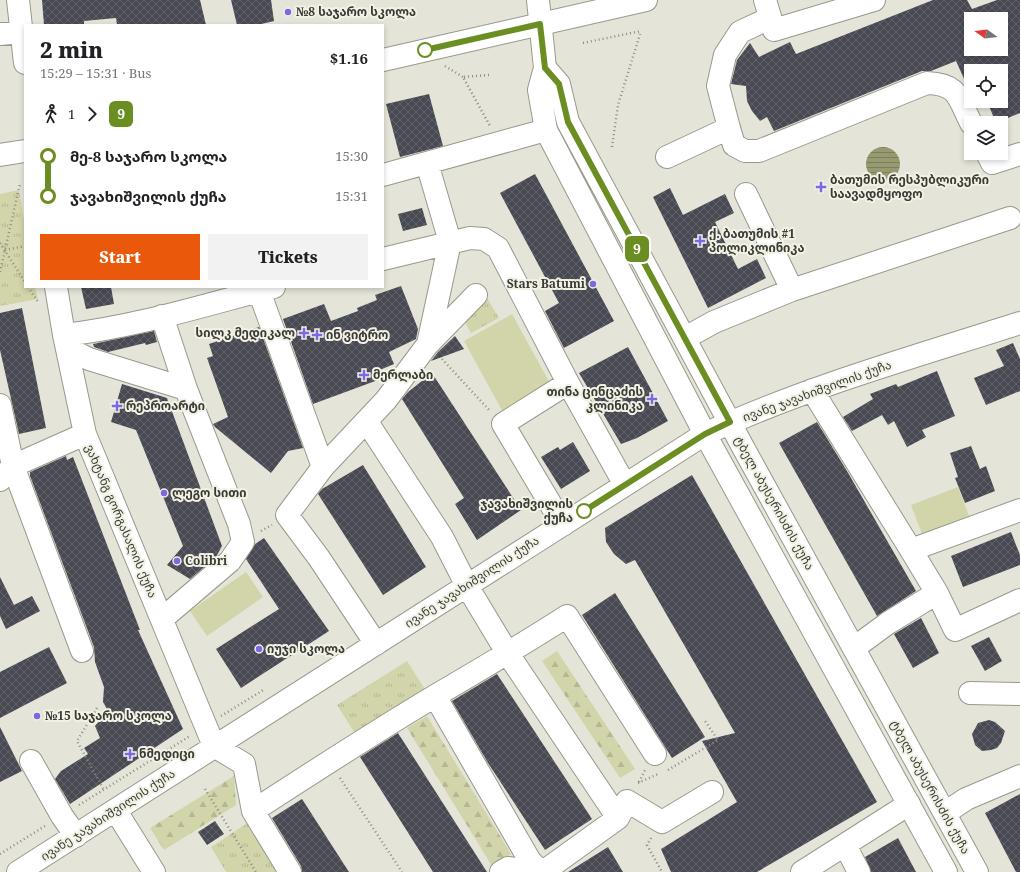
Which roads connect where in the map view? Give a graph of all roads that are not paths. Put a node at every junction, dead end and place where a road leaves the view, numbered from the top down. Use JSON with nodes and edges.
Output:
{"nodes":[{"id":1,"x":18,"y":0,"type":"edge"},
{"id":2,"x":538,"y":0,"type":"edge"},
{"id":3,"x":646,"y":0,"type":"edge"},
{"id":4,"x":874,"y":0,"type":"edge"},
{"id":5,"x":768,"y":9,"type":"edge"},
{"id":6,"x":540,"y":24,"type":"junction"},
{"id":7,"x":21,"y":32,"type":"junction"},
{"id":8,"x":0,"y":34,"type":"edge"},
{"id":9,"x":24,"y":55,"type":"edge"},
{"id":10,"x":384,"y":60,"type":"edge"},
{"id":11,"x":545,"y":68,"type":"junction"},
{"id":12,"x":967,"y":116,"type":"edge"},
{"id":13,"x":729,"y":128,"type":"junction"},
{"id":14,"x":546,"y":130,"type":"junction"},
{"id":15,"x":24,"y":151,"type":"edge"},
{"id":16,"x":1020,"y":154,"type":"edge"},
{"id":17,"x":0,"y":155,"type":"edge"},
{"id":18,"x":667,"y":157,"type":"dead end"},
{"id":19,"x":1008,"y":158,"type":"edge"},
{"id":20,"x":990,"y":160,"type":"edge"},
{"id":21,"x":1001,"y":160,"type":"edge"},
{"id":22,"x":427,"y":163,"type":"junction"},
{"id":23,"x":384,"y":175,"type":"edge"},
{"id":24,"x":746,"y":194,"type":"dead end"},
{"id":25,"x":1010,"y":218,"type":"dead end"},
{"id":26,"x":450,"y":242,"type":"junction"},
{"id":27,"x":384,"y":259,"type":"edge"},
{"id":28,"x":56,"y":288,"type":"edge"},
{"id":29,"x":267,"y":289,"type":"edge"},
{"id":30,"x":792,"y":290,"type":"junction"},
{"id":31,"x":476,"y":295,"type":"dead end"},
{"id":32,"x":162,"y":316,"type":"junction"},
{"id":33,"x":1020,"y":323,"type":"edge"},
{"id":34,"x":685,"y":338,"type":"junction"},
{"id":35,"x":66,"y":342,"type":"junction"},
{"id":36,"x":428,"y":344,"type":"junction"},
{"id":37,"x":568,"y":383,"type":"junction"},
{"id":38,"x":186,"y":388,"type":"junction"},
{"id":39,"x":812,"y":390,"type":"junction"},
{"id":40,"x":0,"y":405,"type":"edge"},
{"id":41,"x":367,"y":422,"type":"junction"},
{"id":42,"x":730,"y":422,"type":"junction"},
{"id":43,"x":85,"y":434,"type":"junction"},
{"id":44,"x":705,"y":434,"type":"junction"},
{"id":45,"x":323,"y":467,"type":"junction"},
{"id":46,"x":7,"y":473,"type":"edge"},
{"id":47,"x":625,"y":485,"type":"junction"},
{"id":48,"x":1020,"y":510,"type":"edge"},
{"id":49,"x":562,"y":525,"type":"junction"},
{"id":50,"x":911,"y":550,"type":"junction"},
{"id":51,"x":467,"y":586,"type":"junction"},
{"id":52,"x":937,"y":593,"type":"junction"},
{"id":53,"x":1020,"y":600,"type":"edge"},
{"id":54,"x":162,"y":619,"type":"junction"},
{"id":55,"x":376,"y":644,"type":"junction"},
{"id":56,"x":854,"y":648,"type":"junction"},
{"id":57,"x":82,"y":651,"type":"dead end"},
{"id":58,"x":508,"y":654,"type":"junction"},
{"id":59,"x":970,"y":692,"type":"dead end"},
{"id":60,"x":1020,"y":694,"type":"edge"},
{"id":61,"x":436,"y":696,"type":"junction"},
{"id":62,"x":214,"y":746,"type":"junction"},
{"id":63,"x":655,"y":754,"type":"road end"},
{"id":64,"x":31,"y":761,"type":"dead end"},
{"id":65,"x":1020,"y":776,"type":"edge"},
{"id":66,"x":712,"y":792,"type":"dead end"},
{"id":67,"x":628,"y":801,"type":"junction"},
{"id":68,"x":909,"y":804,"type":"junction"},
{"id":69,"x":116,"y":811,"type":"junction"},
{"id":70,"x":253,"y":811,"type":"junction"},
{"id":71,"x":944,"y":813,"type":"junction"},
{"id":72,"x":76,"y":836,"type":"junction"},
{"id":73,"x":845,"y":845,"type":"junction"},
{"id":74,"x":18,"y":872,"type":"edge"},
{"id":75,"x":154,"y":872,"type":"edge"},
{"id":76,"x":290,"y":872,"type":"edge"},
{"id":77,"x":501,"y":872,"type":"edge"},
{"id":78,"x":537,"y":872,"type":"edge"},
{"id":79,"x":542,"y":872,"type":"edge"},
{"id":80,"x":802,"y":872,"type":"edge"},
{"id":81,"x":859,"y":872,"type":"edge"},
{"id":82,"x":946,"y":872,"type":"edge"},
{"id":83,"x":977,"y":872,"type":"edge"}],
"edges":[{"from":1,"to":7,"type":"street"},
{"from":2,"to":6,"type":"street"},
{"from":3,"to":6,"type":"street"},
{"from":4,"to":5,"type":"street"},
{"from":5,"to":13,"type":"street"},
{"from":6,"to":10,"type":"street"},
{"from":6,"to":11,"type":"street"},
{"from":7,"to":8,"type":"street"},
{"from":7,"to":9,"type":"street"},
{"from":11,"to":14,"type":"street"},
{"from":11,"to":34,"type":"street","name":"ტბელ აბუსერისძის ქუჩა"},
{"from":12,"to":13,"type":"street"},
{"from":13,"to":18,"type":"street"},
{"from":14,"to":22,"type":"street"},
{"from":14,"to":44,"type":"street"},
{"from":15,"to":17,"type":"street"},
{"from":16,"to":19,"type":"street"},
{"from":20,"to":21,"type":"street"},
{"from":22,"to":23,"type":"street"},
{"from":22,"to":26,"type":"street"},
{"from":24,"to":30,"type":"street"},
{"from":25,"to":30,"type":"street"},
{"from":26,"to":27,"type":"street"},
{"from":26,"to":36,"type":"street"},
{"from":26,"to":37,"type":"street"},
{"from":28,"to":35,"type":"street","name":"ვახტანგ გორგასალის ქუჩა"},
{"from":29,"to":32,"type":"street"},
{"from":29,"to":45,"type":"street"},
{"from":30,"to":34,"type":"street"},
{"from":31,"to":36,"type":"street"},
{"from":32,"to":35,"type":"street"},
{"from":32,"to":38,"type":"street"},
{"from":33,"to":39,"type":"street","name":"ივანე ჯავახიშვილის ქუჩა"},
{"from":34,"to":42,"type":"street","name":"ტბელ აბუსერისძის ქუჩა"},
{"from":35,"to":38,"type":"street"},
{"from":35,"to":43,"type":"street","name":"ვახტანგ გორგასალის ქუჩა"},
{"from":36,"to":41,"type":"street"},
{"from":37,"to":47,"type":"street"},
{"from":37,"to":49,"type":"street"},
{"from":38,"to":54,"type":"street"},
{"from":39,"to":42,"type":"street","name":"ივანე ჯავახიშვილის ქუჩა"},
{"from":39,"to":50,"type":"street"},
{"from":40,"to":46,"type":"street"},
{"from":41,"to":45,"type":"street"},
{"from":41,"to":51,"type":"street"},
{"from":42,"to":44,"type":"street","name":"ივანე ჯავახიშვილის ქუჩა"},
{"from":42,"to":56,"type":"street","name":"ტბელ აბუსერისძის ქუჩა"},
{"from":43,"to":46,"type":"street"},
{"from":43,"to":54,"type":"street","name":"ვახტანგ გორგასალის ქუჩა"},
{"from":44,"to":47,"type":"street","name":"ივანე ჯავახიშვილის ქუჩა"},
{"from":44,"to":68,"type":"street"},
{"from":45,"to":55,"type":"street"},
{"from":46,"to":57,"type":"street"},
{"from":47,"to":49,"type":"street","name":"ივანე ჯავახიშვილის ქუჩა"},
{"from":48,"to":50,"type":"street"},
{"from":49,"to":51,"type":"street","name":"ივანე ჯავახიშვილის ქუჩა"},
{"from":50,"to":52,"type":"street"},
{"from":51,"to":55,"type":"street","name":"ივანე ჯავახიშვილის ქუჩა"},
{"from":51,"to":58,"type":"street"},
{"from":52,"to":53,"type":"street"},
{"from":52,"to":56,"type":"street"},
{"from":54,"to":62,"type":"street","name":"ვახტანგ გორგასალის ქუჩა"},
{"from":55,"to":62,"type":"street","name":"ივანე ჯავახიშვილის ქუჩა"},
{"from":56,"to":71,"type":"street","name":"ტბელ აბუსერისძის ქუჩა"},
{"from":58,"to":61,"type":"street"},
{"from":58,"to":63,"type":"street"},
{"from":58,"to":67,"type":"street"},
{"from":59,"to":60,"type":"street"},
{"from":61,"to":70,"type":"street"},
{"from":61,"to":79,"type":"street"},
{"from":62,"to":69,"type":"street","name":"ივანე ჯავახიშვილის ქუჩა"},
{"from":62,"to":70,"type":"street"},
{"from":64,"to":72,"type":"street"},
{"from":65,"to":71,"type":"street"},
{"from":66,"to":67,"type":"street"},
{"from":67,"to":79,"type":"street"},
{"from":68,"to":73,"type":"street"},
{"from":68,"to":82,"type":"street"},
{"from":69,"to":72,"type":"street","name":"ივანე ჯავახიშვილის ქუჩა"},
{"from":69,"to":75,"type":"street"},
{"from":70,"to":76,"type":"street"},
{"from":71,"to":83,"type":"street","name":"ტბელ აბუსერისძის ქუჩა"},
{"from":72,"to":74,"type":"street","name":"ივანე ჯავახიშვილის ქუჩა"},
{"from":73,"to":80,"type":"street"},
{"from":73,"to":81,"type":"street"},
{"from":77,"to":78,"type":"street"}]}
